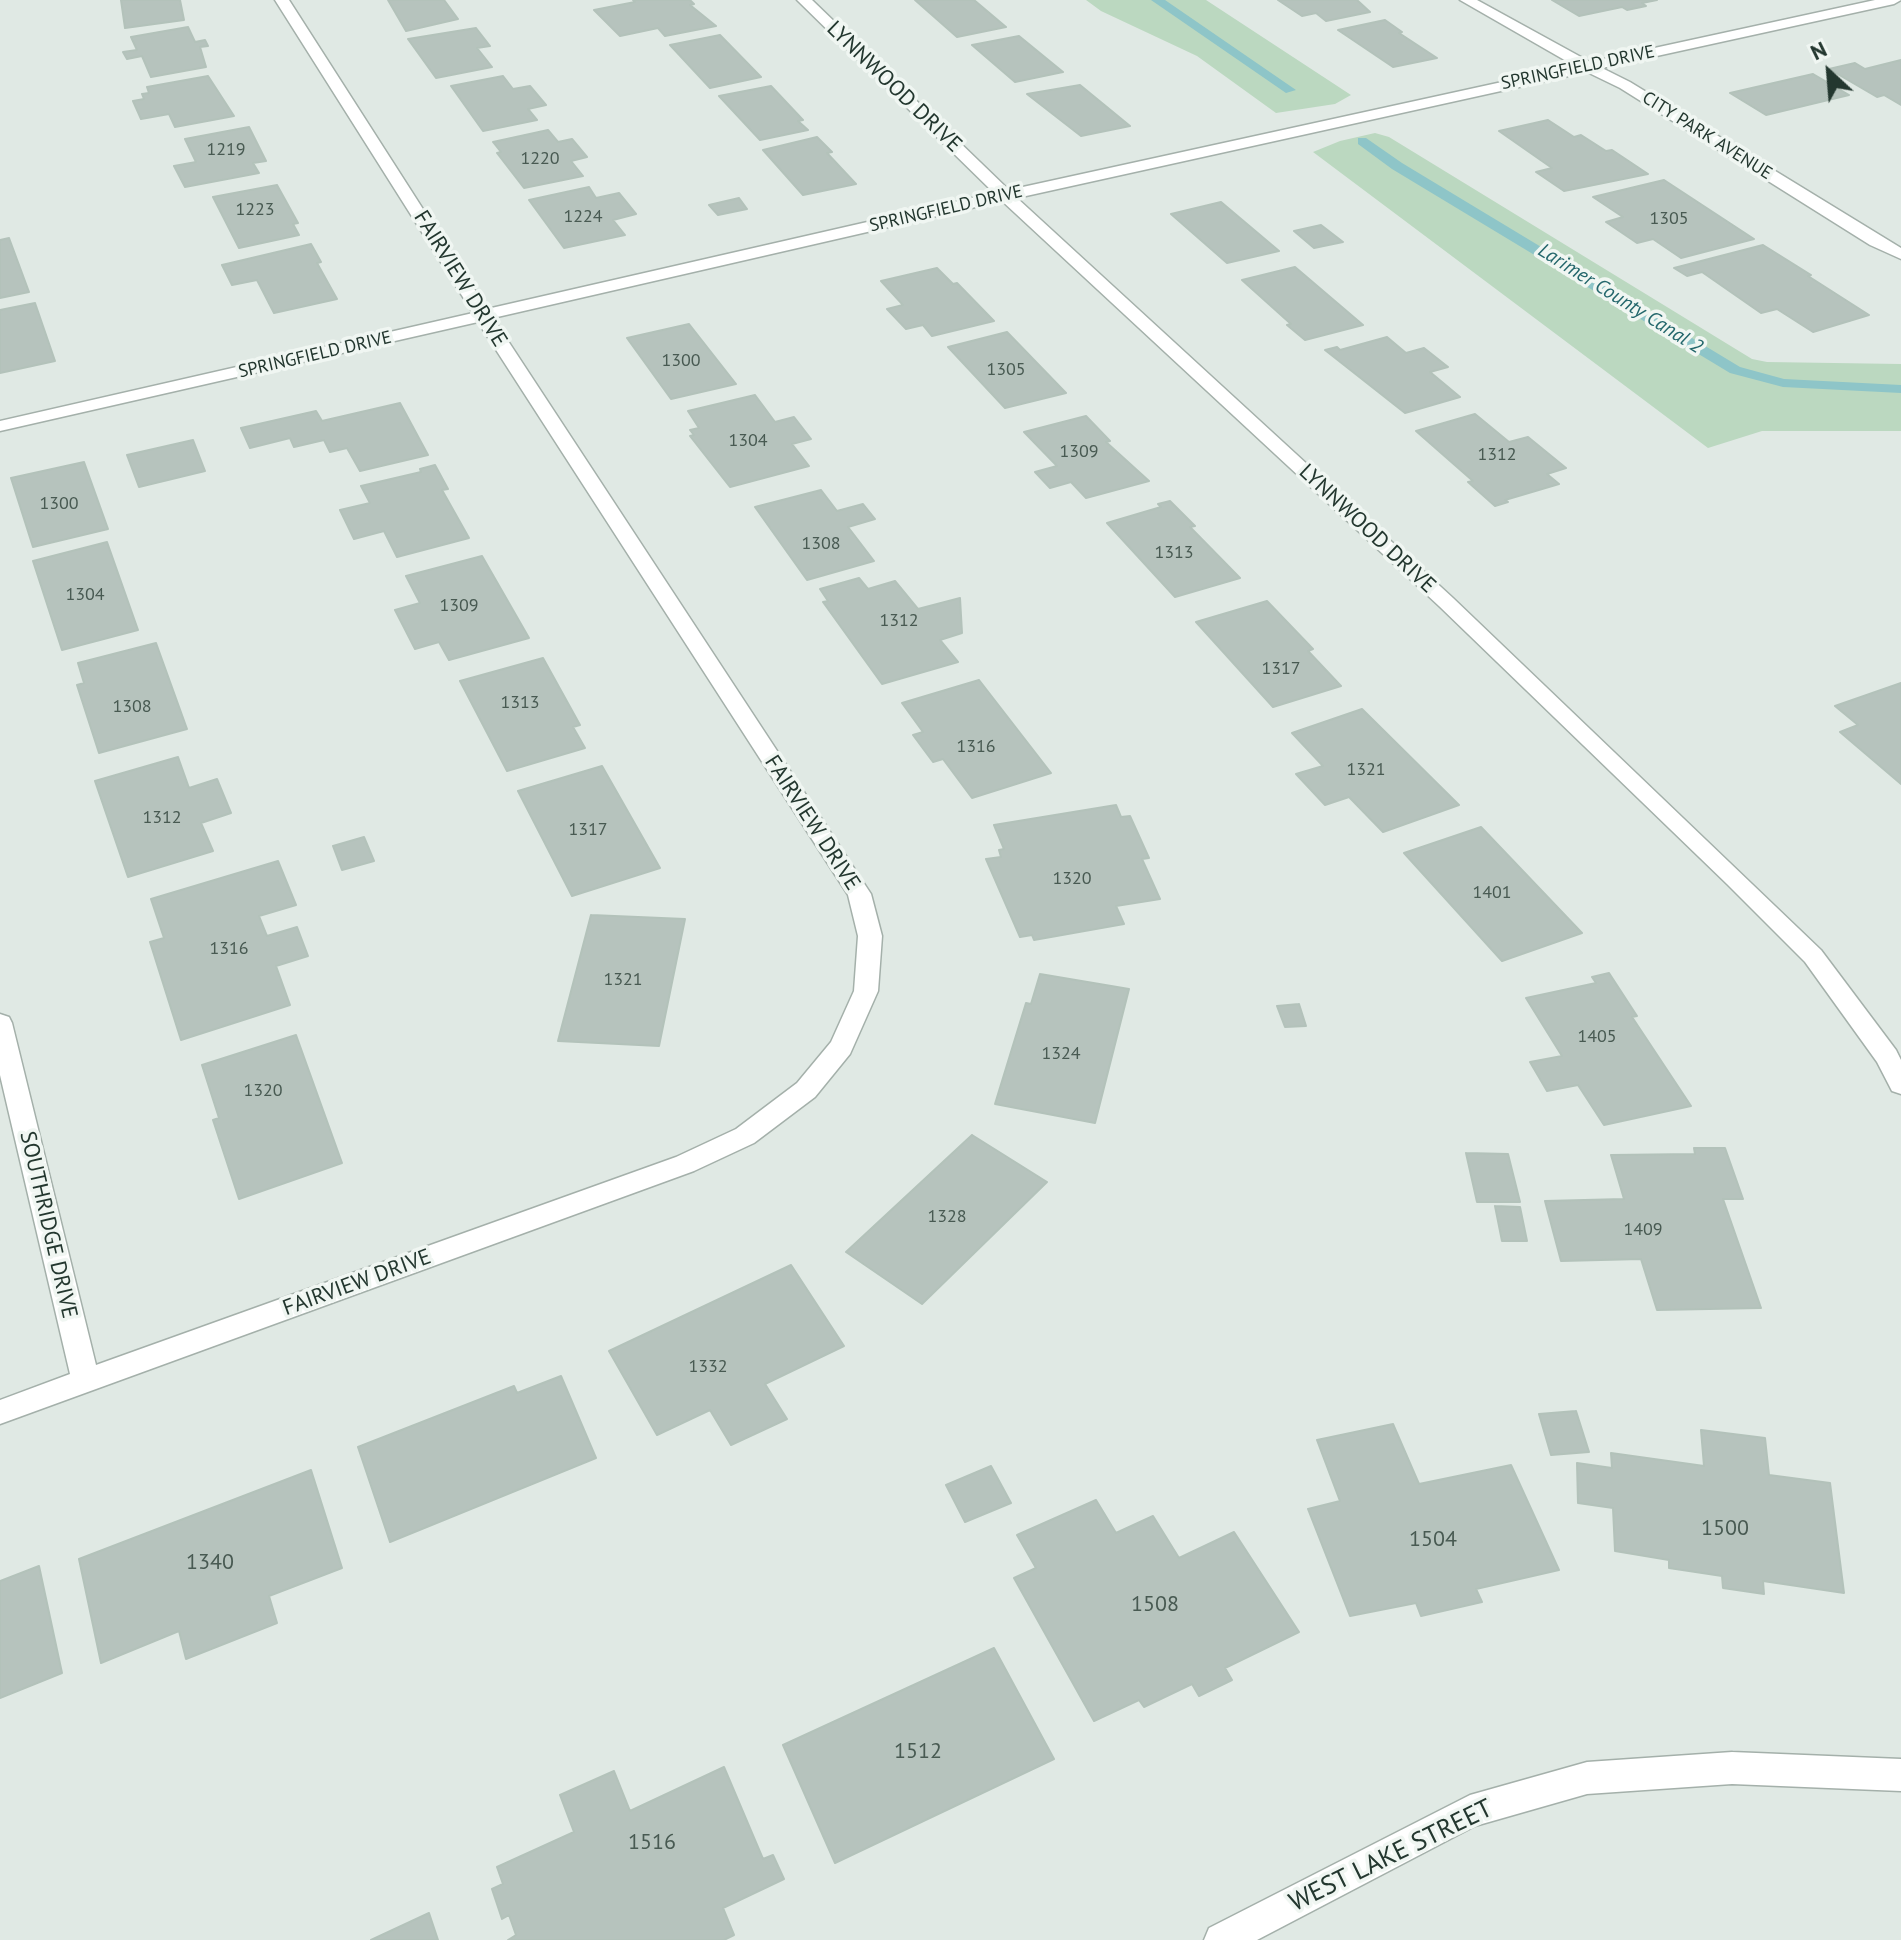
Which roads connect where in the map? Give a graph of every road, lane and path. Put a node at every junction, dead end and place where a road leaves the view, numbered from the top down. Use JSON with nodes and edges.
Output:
{"nodes":[{"id":1,"x":282,"y":0,"type":"edge"},
{"id":2,"x":804,"y":0,"type":"edge"},
{"id":3,"x":1467,"y":0,"type":"edge"},
{"id":4,"x":1894,"y":0,"type":"edge"},
{"id":5,"x":1588,"y":65,"type":"junction"},
{"id":6,"x":1006,"y":196,"type":"junction"},
{"id":7,"x":1901,"y":254,"type":"edge"},
{"id":8,"x":484,"y":316,"type":"junction"},
{"id":9,"x":0,"y":426,"type":"edge"},
{"id":10,"x":0,"y":1023,"type":"edge"},
{"id":11,"x":1901,"y":1084,"type":"edge"},
{"id":12,"x":86,"y":1382,"type":"junction"},
{"id":13,"x":0,"y":1412,"type":"edge"},
{"id":14,"x":1901,"y":1775,"type":"edge"},
{"id":15,"x":1221,"y":1940,"type":"edge"}],
"edges":[{"from":1,"to":8,"type":"street","name":"FAIRVIEW DRIVE"},
{"from":2,"to":6,"type":"street","name":"LYNNWOOD DRIVE"},
{"from":3,"to":5,"type":"street","name":"CITY PARK AVENUE"},
{"from":4,"to":5,"type":"street","name":"SPRINGFIELD DRIVE"},
{"from":5,"to":6,"type":"street","name":"SPRINGFIELD DRIVE"},
{"from":5,"to":7,"type":"street","name":"CITY PARK AVENUE"},
{"from":6,"to":8,"type":"street","name":"SPRINGFIELD DRIVE"},
{"from":6,"to":11,"type":"street","name":"LYNNWOOD DRIVE"},
{"from":8,"to":9,"type":"street","name":"SPRINGFIELD DRIVE"},
{"from":8,"to":12,"type":"street","name":"FAIRVIEW DRIVE"},
{"from":10,"to":12,"type":"street","name":"SOUTHRIDGE DRIVE"},
{"from":12,"to":13,"type":"street","name":"FAIRVIEW DRIVE"},
{"from":14,"to":15,"type":"street","name":"WEST LAKE STREET"}]}
